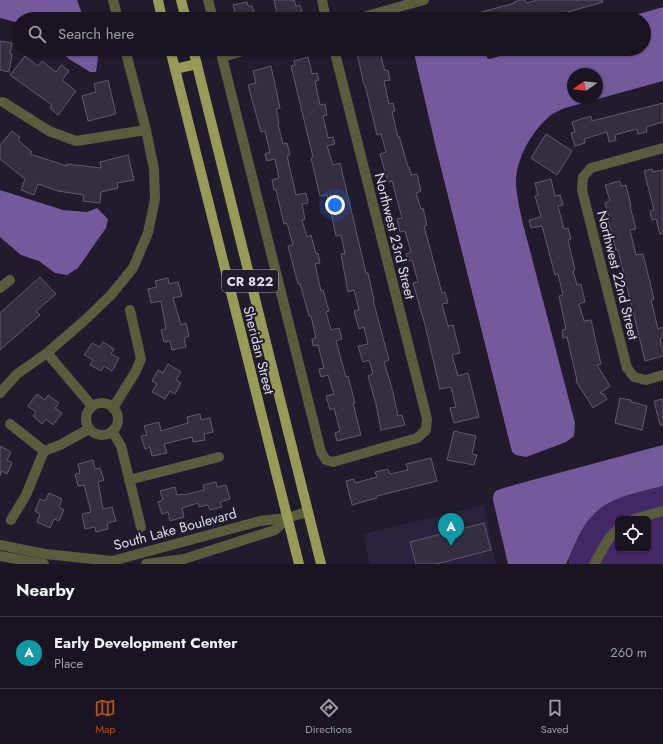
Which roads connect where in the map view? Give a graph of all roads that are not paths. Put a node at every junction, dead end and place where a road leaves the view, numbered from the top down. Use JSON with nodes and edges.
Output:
{"nodes":[{"id":1,"x":113,"y":0,"type":"edge"},
{"id":2,"x":158,"y":0,"type":"edge"},
{"id":3,"x":181,"y":0,"type":"edge"},
{"id":4,"x":208,"y":0,"type":"edge"},
{"id":5,"x":322,"y":0,"type":"edge"},
{"id":6,"x":424,"y":0,"type":"edge"},
{"id":7,"x":116,"y":12,"type":"edge"},
{"id":8,"x":161,"y":12,"type":"edge"},
{"id":9,"x":184,"y":12,"type":"edge"},
{"id":10,"x":211,"y":12,"type":"edge"},
{"id":11,"x":325,"y":12,"type":"edge"},
{"id":12,"x":381,"y":12,"type":"edge"},
{"id":13,"x":127,"y":56,"type":"edge"},
{"id":14,"x":172,"y":56,"type":"edge"},
{"id":15,"x":195,"y":56,"type":"edge"},
{"id":16,"x":222,"y":56,"type":"edge"},
{"id":17,"x":336,"y":56,"type":"edge"},
{"id":18,"x":197,"y":64,"type":"junction"},
{"id":19,"x":175,"y":69,"type":"junction"},
{"id":20,"x":1,"y":102,"type":"edge"},
{"id":21,"x":146,"y":130,"type":"junction"},
{"id":22,"x":663,"y":148,"type":"edge"},
{"id":23,"x":10,"y":280,"type":"dead end"},
{"id":24,"x":0,"y":288,"type":"edge"},
{"id":25,"x":130,"y":310,"type":"dead end"},
{"id":26,"x":47,"y":353,"type":"junction"},
{"id":27,"x":663,"y":375,"type":"edge"},
{"id":28,"x":0,"y":393,"type":"edge"},
{"id":29,"x":92,"y":406,"type":"junction"},
{"id":30,"x":113,"y":408,"type":"junction"},
{"id":31,"x":10,"y":424,"type":"dead end"},
{"id":32,"x":89,"y":429,"type":"junction"},
{"id":33,"x":112,"y":431,"type":"junction"},
{"id":34,"x":44,"y":451,"type":"junction"},
{"id":35,"x":218,"y":457,"type":"dead end"},
{"id":36,"x":129,"y":480,"type":"junction"},
{"id":37,"x":663,"y":511,"type":"edge"},
{"id":38,"x":307,"y":512,"type":"junction"},
{"id":39,"x":645,"y":516,"type":"edge"},
{"id":40,"x":286,"y":518,"type":"junction"},
{"id":41,"x":11,"y":520,"type":"dead end"},
{"id":42,"x":141,"y":527,"type":"dead end"},
{"id":43,"x":615,"y":532,"type":"edge"},
{"id":44,"x":0,"y":545,"type":"edge"},
{"id":45,"x":0,"y":556,"type":"edge"},
{"id":46,"x":185,"y":561,"type":"edge"},
{"id":47,"x":44,"y":564,"type":"edge"},
{"id":48,"x":146,"y":564,"type":"edge"},
{"id":49,"x":299,"y":564,"type":"edge"},
{"id":50,"x":321,"y":564,"type":"edge"},
{"id":51,"x":594,"y":564,"type":"edge"}],
"edges":[{"from":1,"to":7,"type":"street"},
{"from":2,"to":8,"type":"main road"},
{"from":3,"to":9,"type":"main road"},
{"from":4,"to":10,"type":"street"},
{"from":5,"to":11,"type":"street"},
{"from":6,"to":12,"type":"street"},
{"from":13,"to":21,"type":"street"},
{"from":14,"to":19,"type":"main road","name":"Sheridan Street","number":"CR 822"},
{"from":15,"to":18,"type":"main road","name":"Sheridan Street","number":"CR 822"},
{"from":16,"to":17,"type":"street","name":"Northwest 23rd Street"},
{"from":18,"to":19,"type":"main road"},
{"from":18,"to":38,"type":"main road","name":"Sheridan Street","number":"CR 822"},
{"from":19,"to":40,"type":"main road","name":"Sheridan Street","number":"CR 822"},
{"from":20,"to":21,"type":"street"},
{"from":21,"to":26,"type":"street"},
{"from":22,"to":27,"type":"street","name":"Northwest 22nd Street"},
{"from":23,"to":24,"type":"street"},
{"from":25,"to":30,"type":"street"},
{"from":26,"to":28,"type":"street"},
{"from":26,"to":29,"type":"street"},
{"from":29,"to":30,"type":"street"},
{"from":29,"to":32,"type":"street"},
{"from":30,"to":33,"type":"street"},
{"from":31,"to":34,"type":"street"},
{"from":32,"to":33,"type":"street"},
{"from":32,"to":34,"type":"street"},
{"from":33,"to":36,"type":"street"},
{"from":34,"to":41,"type":"street"},
{"from":35,"to":36,"type":"street"},
{"from":36,"to":42,"type":"street"},
{"from":37,"to":39,"type":"street"},
{"from":38,"to":40,"type":"street","name":"South Lake Boulevard"},
{"from":38,"to":50,"type":"main road","name":"Sheridan Street","number":"CR 822"},
{"from":40,"to":44,"type":"street","name":"South Lake Boulevard"},
{"from":40,"to":46,"type":"street","name":"South Lake Boulevard"},
{"from":40,"to":49,"type":"main road","name":"Sheridan Street","number":"CR 822"},
{"from":43,"to":51,"type":"street"},
{"from":45,"to":47,"type":"street"},
{"from":46,"to":48,"type":"street","name":"South Lake Boulevard"}]}
